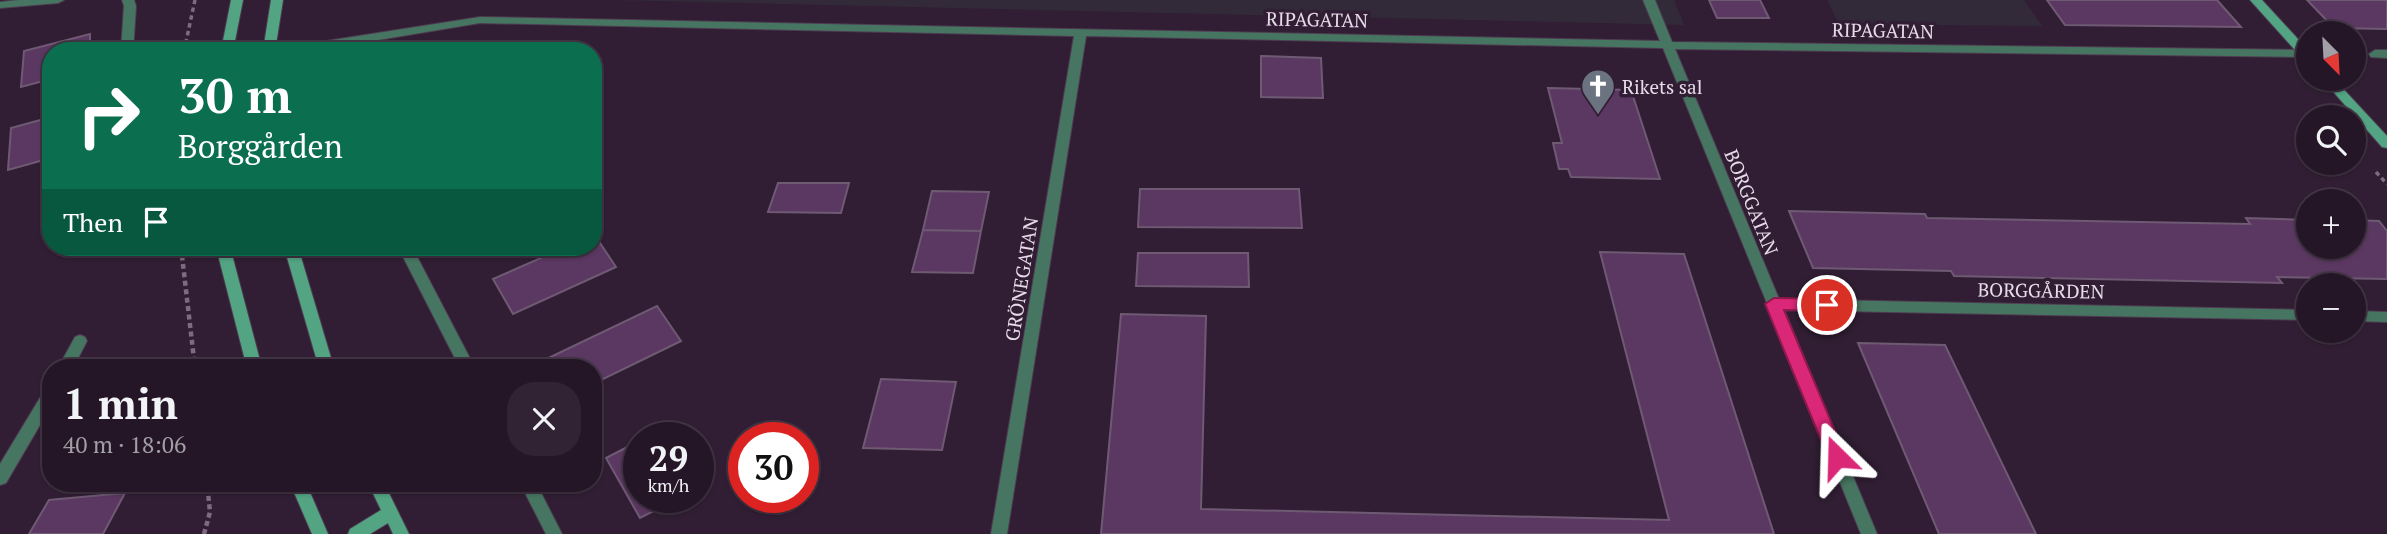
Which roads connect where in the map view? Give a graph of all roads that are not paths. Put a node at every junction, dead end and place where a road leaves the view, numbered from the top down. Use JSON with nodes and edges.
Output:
{"nodes":[{"id":1,"x":58,"y":0,"type":"edge"},
{"id":2,"x":128,"y":0,"type":"edge"},
{"id":3,"x":237,"y":0,"type":"edge"},
{"id":4,"x":277,"y":0,"type":"edge"},
{"id":5,"x":1649,"y":0,"type":"edge"},
{"id":6,"x":2256,"y":0,"type":"edge"},
{"id":7,"x":0,"y":5,"type":"edge"},
{"id":8,"x":1081,"y":31,"type":"junction"},
{"id":9,"x":128,"y":42,"type":"edge"},
{"id":10,"x":229,"y":42,"type":"edge"},
{"id":11,"x":270,"y":42,"type":"edge"},
{"id":12,"x":344,"y":42,"type":"edge"},
{"id":13,"x":2296,"y":44,"type":"edge"},
{"id":14,"x":1667,"y":45,"type":"junction"},
{"id":15,"x":2296,"y":55,"type":"edge"},
{"id":16,"x":2339,"y":91,"type":"edge"},
{"id":17,"x":2387,"y":144,"type":"edge"},
{"id":18,"x":225,"y":256,"type":"edge"},
{"id":19,"x":294,"y":256,"type":"edge"},
{"id":20,"x":410,"y":256,"type":"edge"},
{"id":21,"x":1774,"y":304,"type":"junction"},
{"id":22,"x":2296,"y":315,"type":"edge"},
{"id":23,"x":2366,"y":316,"type":"edge"},
{"id":24,"x":2387,"y":317,"type":"edge"},
{"id":25,"x":80,"y":341,"type":"dead end"},
{"id":26,"x":70,"y":359,"type":"edge"},
{"id":27,"x":253,"y":359,"type":"edge"},
{"id":28,"x":324,"y":359,"type":"edge"},
{"id":29,"x":463,"y":359,"type":"edge"},
{"id":30,"x":42,"y":407,"type":"edge"},
{"id":31,"x":0,"y":478,"type":"edge"},
{"id":32,"x":302,"y":492,"type":"edge"},
{"id":33,"x":380,"y":492,"type":"edge"},
{"id":34,"x":533,"y":492,"type":"edge"},
{"id":35,"x":389,"y":514,"type":"junction"},
{"id":36,"x":320,"y":534,"type":"edge"},
{"id":37,"x":356,"y":534,"type":"edge"},
{"id":38,"x":401,"y":534,"type":"edge"},
{"id":39,"x":554,"y":534,"type":"edge"},
{"id":40,"x":999,"y":534,"type":"edge"},
{"id":41,"x":1869,"y":534,"type":"edge"}],
"edges":[{"from":1,"to":7,"type":"street"},
{"from":2,"to":9,"type":"street"},
{"from":3,"to":10,"type":"main road"},
{"from":4,"to":11,"type":"main road"},
{"from":5,"to":14,"type":"street","name":"BORGGATAN"},
{"from":6,"to":13,"type":"main road"},
{"from":8,"to":12,"type":"street","name":"RIPAGATAN"},
{"from":8,"to":14,"type":"street","name":"RIPAGATAN"},
{"from":8,"to":40,"type":"street","name":"GRÖNEGATAN"},
{"from":14,"to":15,"type":"street","name":"RIPAGATAN"},
{"from":14,"to":21,"type":"street","name":"BORGGATAN"},
{"from":16,"to":17,"type":"main road"},
{"from":18,"to":27,"type":"main road"},
{"from":19,"to":28,"type":"main road"},
{"from":20,"to":29,"type":"street"},
{"from":21,"to":22,"type":"street","name":"BORGGÅRDEN"},
{"from":21,"to":41,"type":"street","name":"BORGGATAN"},
{"from":23,"to":24,"type":"street"},
{"from":25,"to":26,"type":"street"},
{"from":30,"to":31,"type":"street"},
{"from":32,"to":36,"type":"main road"},
{"from":33,"to":35,"type":"main road"},
{"from":34,"to":39,"type":"street"},
{"from":35,"to":37,"type":"main road"},
{"from":35,"to":38,"type":"main road"}]}
